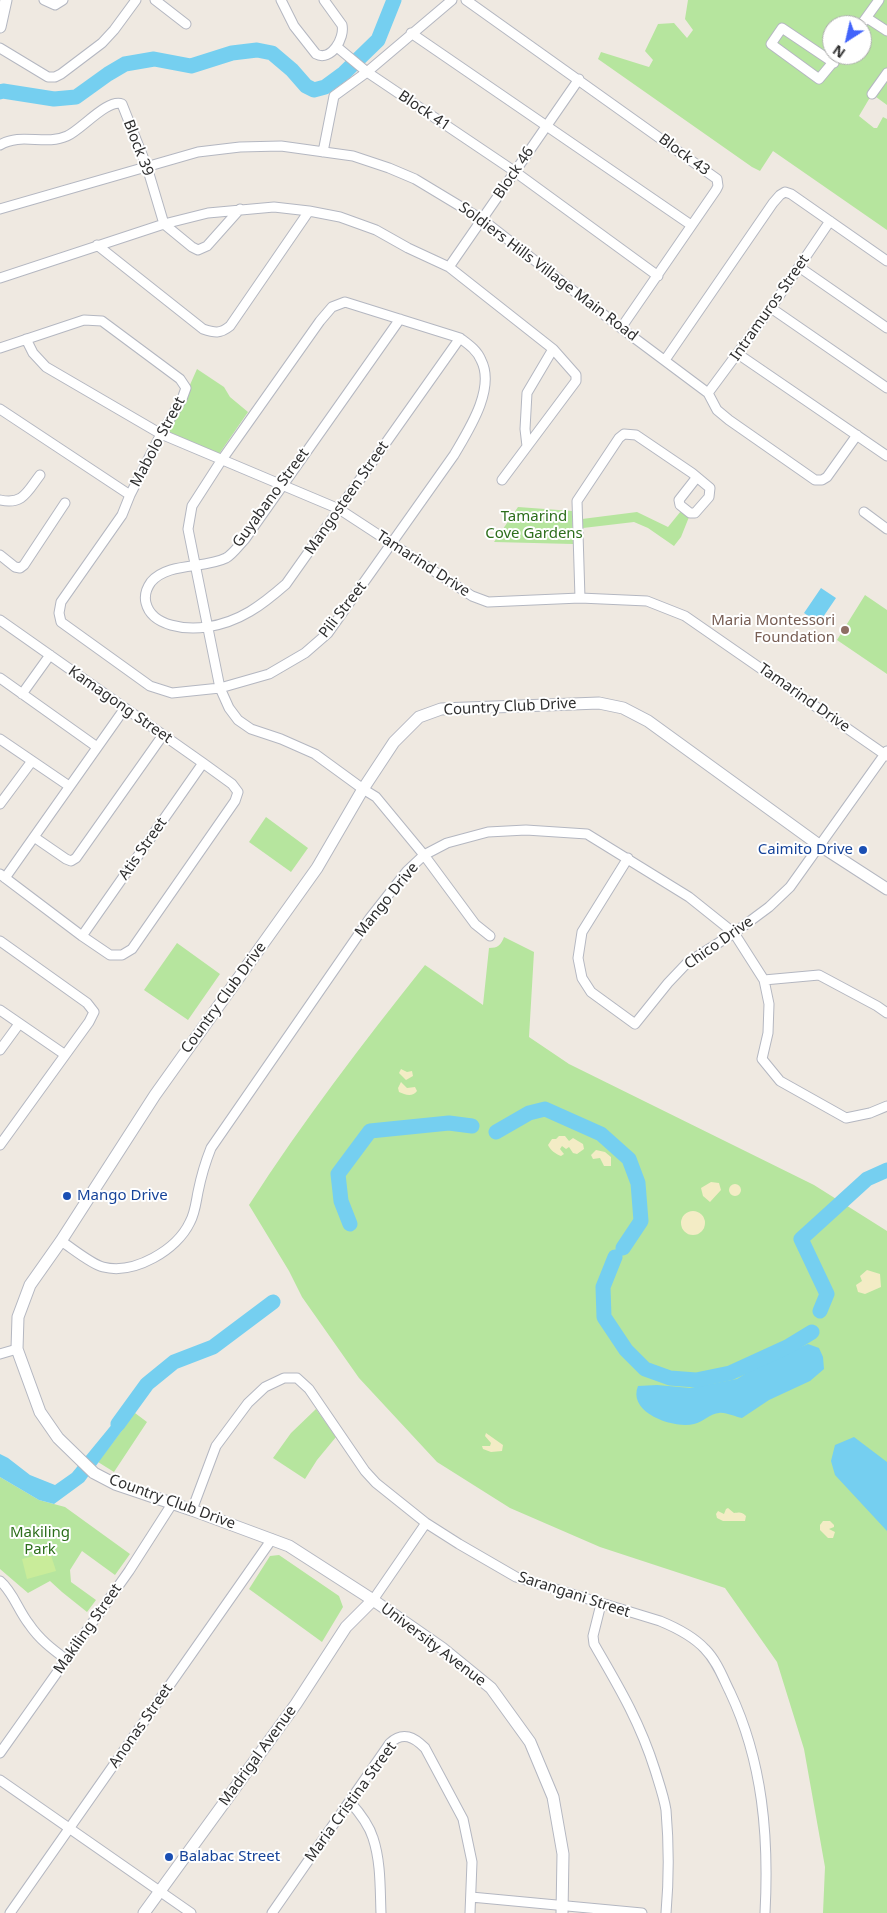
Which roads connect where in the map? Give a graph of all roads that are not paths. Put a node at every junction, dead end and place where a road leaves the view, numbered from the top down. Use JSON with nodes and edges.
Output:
{"nodes":[{"id":1,"x":6,"y":0,"type":"edge"},
{"id":2,"x":44,"y":0,"type":"edge"},
{"id":3,"x":63,"y":0,"type":"edge"},
{"id":4,"x":136,"y":0,"type":"edge"},
{"id":5,"x":155,"y":0,"type":"edge"},
{"id":6,"x":281,"y":0,"type":"edge"},
{"id":7,"x":324,"y":0,"type":"edge"},
{"id":8,"x":452,"y":0,"type":"edge"},
{"id":9,"x":466,"y":0,"type":"edge"},
{"id":10,"x":879,"y":0,"type":"edge"},
{"id":11,"x":868,"y":15,"type":"edge"},
{"id":12,"x":186,"y":24,"type":"dead end"},
{"id":13,"x":872,"y":24,"type":"edge"},
{"id":14,"x":0,"y":27,"type":"edge"},
{"id":15,"x":887,"y":31,"type":"edge"},
{"id":16,"x":411,"y":33,"type":"junction"},
{"id":17,"x":337,"y":47,"type":"junction"},
{"id":18,"x":0,"y":48,"type":"edge"},
{"id":19,"x":837,"y":59,"type":"edge"},
{"id":20,"x":367,"y":72,"type":"junction"},
{"id":21,"x":887,"y":73,"type":"edge"},
{"id":22,"x":579,"y":80,"type":"junction"},
{"id":23,"x":872,"y":94,"type":"dead end"},
{"id":24,"x":545,"y":126,"type":"junction"},
{"id":25,"x":0,"y":145,"type":"edge"},
{"id":26,"x":323,"y":152,"type":"junction"},
{"id":27,"x":147,"y":167,"type":"junction"},
{"id":28,"x":514,"y":171,"type":"junction"},
{"id":29,"x":0,"y":209,"type":"edge"},
{"id":30,"x":240,"y":209,"type":"junction"},
{"id":31,"x":309,"y":210,"type":"junction"},
{"id":32,"x":482,"y":220,"type":"junction"},
{"id":33,"x":830,"y":221,"type":"junction"},
{"id":34,"x":164,"y":224,"type":"junction"},
{"id":35,"x":691,"y":225,"type":"junction"},
{"id":36,"x":97,"y":245,"type":"junction"},
{"id":37,"x":887,"y":261,"type":"edge"},
{"id":38,"x":449,"y":267,"type":"junction"},
{"id":39,"x":800,"y":267,"type":"junction"},
{"id":40,"x":658,"y":276,"type":"junction"},
{"id":41,"x":0,"y":278,"type":"edge"},
{"id":42,"x":771,"y":308,"type":"junction"},
{"id":43,"x":400,"y":319,"type":"junction"},
{"id":44,"x":621,"y":328,"type":"junction"},
{"id":45,"x":887,"y":328,"type":"edge"},
{"id":46,"x":460,"y":338,"type":"junction"},
{"id":47,"x":26,"y":339,"type":"junction"},
{"id":48,"x":0,"y":348,"type":"edge"},
{"id":49,"x":553,"y":349,"type":"junction"},
{"id":50,"x":738,"y":354,"type":"junction"},
{"id":51,"x":665,"y":360,"type":"junction"},
{"id":52,"x":887,"y":388,"type":"edge"},
{"id":53,"x":708,"y":393,"type":"junction"},
{"id":54,"x":0,"y":409,"type":"edge"},
{"id":55,"x":161,"y":434,"type":"junction"},
{"id":56,"x":858,"y":435,"type":"junction"},
{"id":57,"x":527,"y":446,"type":"junction"},
{"id":58,"x":887,"y":456,"type":"edge"},
{"id":59,"x":221,"y":461,"type":"junction"},
{"id":60,"x":40,"y":475,"type":"dead end"},
{"id":61,"x":697,"y":477,"type":"dead end"},
{"id":62,"x":502,"y":480,"type":"dead end"},
{"id":63,"x":281,"y":486,"type":"junction"},
{"id":64,"x":130,"y":495,"type":"junction"},
{"id":65,"x":0,"y":500,"type":"edge"},
{"id":66,"x":65,"y":503,"type":"dead end"},
{"id":67,"x":339,"y":509,"type":"junction"},
{"id":68,"x":864,"y":512,"type":"dead end"},
{"id":69,"x":887,"y":528,"type":"edge"},
{"id":70,"x":393,"y":544,"type":"junction"},
{"id":71,"x":0,"y":555,"type":"edge"},
{"id":72,"x":195,"y":566,"type":"junction"},
{"id":73,"x":580,"y":598,"type":"junction"},
{"id":74,"x":0,"y":620,"type":"edge"},
{"id":75,"x":208,"y":626,"type":"junction"},
{"id":76,"x":50,"y":655,"type":"junction"},
{"id":77,"x":0,"y":678,"type":"edge"},
{"id":78,"x":220,"y":688,"type":"junction"},
{"id":79,"x":22,"y":694,"type":"junction"},
{"id":80,"x":125,"y":708,"type":"junction"},
{"id":81,"x":163,"y":735,"type":"junction"},
{"id":82,"x":0,"y":739,"type":"edge"},
{"id":83,"x":97,"y":747,"type":"junction"},
{"id":84,"x":886,"y":754,"type":"edge"},
{"id":85,"x":32,"y":761,"type":"junction"},
{"id":86,"x":203,"y":763,"type":"junction"},
{"id":87,"x":69,"y":786,"type":"junction"},
{"id":88,"x":363,"y":789,"type":"junction"},
{"id":89,"x":0,"y":804,"type":"edge"},
{"id":90,"x":34,"y":837,"type":"junction"},
{"id":91,"x":819,"y":845,"type":"junction"},
{"id":92,"x":424,"y":855,"type":"junction"},
{"id":93,"x":628,"y":858,"type":"junction"},
{"id":94,"x":3,"y":876,"type":"edge"},
{"id":95,"x":887,"y":889,"type":"edge"},
{"id":96,"x":734,"y":933,"type":"junction"},
{"id":97,"x":82,"y":936,"type":"junction"},
{"id":98,"x":490,"y":936,"type":"dead end"},
{"id":99,"x":0,"y":941,"type":"edge"},
{"id":100,"x":764,"y":980,"type":"junction"},
{"id":101,"x":0,"y":1010,"type":"edge"},
{"id":102,"x":887,"y":1013,"type":"edge"},
{"id":103,"x":19,"y":1024,"type":"junction"},
{"id":104,"x":0,"y":1050,"type":"edge"},
{"id":105,"x":64,"y":1054,"type":"junction"},
{"id":106,"x":887,"y":1106,"type":"edge"},
{"id":107,"x":0,"y":1145,"type":"edge"},
{"id":108,"x":61,"y":1240,"type":"junction"},
{"id":109,"x":17,"y":1349,"type":"junction"},
{"id":110,"x":0,"y":1354,"type":"edge"},
{"id":111,"x":172,"y":1504,"type":"junction"},
{"id":112,"x":192,"y":1510,"type":"junction"},
{"id":113,"x":426,"y":1523,"type":"junction"},
{"id":114,"x":272,"y":1539,"type":"junction"},
{"id":115,"x":0,"y":1581,"type":"edge"},
{"id":116,"x":373,"y":1600,"type":"junction"},
{"id":117,"x":601,"y":1604,"type":"junction"},
{"id":118,"x":67,"y":1660,"type":"junction"},
{"id":119,"x":0,"y":1753,"type":"edge"},
{"id":120,"x":0,"y":1780,"type":"edge"},
{"id":121,"x":350,"y":1802,"type":"junction"},
{"id":122,"x":70,"y":1829,"type":"junction"},
{"id":123,"x":160,"y":1891,"type":"junction"},
{"id":124,"x":471,"y":1897,"type":"junction"},
{"id":125,"x":562,"y":1909,"type":"edge"},
{"id":126,"x":10,"y":1913,"type":"edge"},
{"id":127,"x":144,"y":1913,"type":"edge"},
{"id":128,"x":191,"y":1913,"type":"edge"},
{"id":129,"x":272,"y":1913,"type":"edge"},
{"id":130,"x":381,"y":1913,"type":"edge"},
{"id":131,"x":470,"y":1913,"type":"edge"},
{"id":132,"x":642,"y":1913,"type":"edge"},
{"id":133,"x":666,"y":1913,"type":"edge"},
{"id":134,"x":765,"y":1913,"type":"edge"}],
"edges":[{"from":1,"to":14,"type":"street"},
{"from":2,"to":3,"type":"street"},
{"from":4,"to":18,"type":"street"},
{"from":5,"to":12,"type":"street"},
{"from":6,"to":17,"type":"street"},
{"from":7,"to":17,"type":"street"},
{"from":8,"to":16,"type":"street"},
{"from":9,"to":22,"type":"street"},
{"from":10,"to":11,"type":"street"},
{"from":13,"to":15,"type":"street"},
{"from":16,"to":20,"type":"street"},
{"from":16,"to":24,"type":"street"},
{"from":17,"to":20,"type":"street","name":"Block 41"},
{"from":19,"to":19,"type":"street"},
{"from":20,"to":26,"type":"street"},
{"from":20,"to":28,"type":"street","name":"Block 41"},
{"from":21,"to":23,"type":"street"},
{"from":22,"to":24,"type":"street","name":"Block 46"},
{"from":22,"to":35,"type":"street","name":"Block 43"},
{"from":24,"to":28,"type":"street","name":"Block 46"},
{"from":24,"to":35,"type":"street"},
{"from":25,"to":27,"type":"street","name":"Block 39"},
{"from":26,"to":27,"type":"street","name":"Soldiers Hills Village Main Road"},
{"from":26,"to":32,"type":"street","name":"Soldiers Hills Village Main Road"},
{"from":27,"to":29,"type":"street","name":"Soldiers Hills Village Main Road"},
{"from":27,"to":34,"type":"street","name":"Block 39"},
{"from":28,"to":32,"type":"street","name":"Block 46"},
{"from":28,"to":40,"type":"street","name":"Block 41"},
{"from":30,"to":31,"type":"street"},
{"from":30,"to":34,"type":"street"},
{"from":30,"to":34,"type":"street"},
{"from":31,"to":36,"type":"street"},
{"from":31,"to":38,"type":"street"},
{"from":32,"to":38,"type":"street","name":"Block 46"},
{"from":32,"to":44,"type":"street","name":"Soldiers Hills Village Main Road"},
{"from":33,"to":37,"type":"street"},
{"from":33,"to":39,"type":"street","name":"Intramuros Street"},
{"from":33,"to":51,"type":"street"},
{"from":34,"to":36,"type":"street"},
{"from":35,"to":40,"type":"street","name":"Block 43"},
{"from":36,"to":41,"type":"street"},
{"from":38,"to":49,"type":"street"},
{"from":39,"to":42,"type":"street","name":"Intramuros Street"},
{"from":39,"to":45,"type":"street"},
{"from":40,"to":44,"type":"street","name":"Block 43"},
{"from":42,"to":50,"type":"street","name":"Intramuros Street"},
{"from":42,"to":52,"type":"street"},
{"from":43,"to":46,"type":"street","name":"Pili Street"},
{"from":43,"to":59,"type":"street","name":"Pili Street"},
{"from":43,"to":63,"type":"street","name":"Guyabano Street"},
{"from":44,"to":51,"type":"street","name":"Soldiers Hills Village Main Road"},
{"from":46,"to":67,"type":"street","name":"Mangosteen Street"},
{"from":46,"to":70,"type":"street","name":"Pili Street"},
{"from":47,"to":48,"type":"street","name":"Mabolo Street"},
{"from":47,"to":55,"type":"street","name":"Tamarind Drive"},
{"from":47,"to":55,"type":"street","name":"Mabolo Street"},
{"from":49,"to":57,"type":"street"},
{"from":49,"to":57,"type":"street"},
{"from":50,"to":53,"type":"street","name":"Intramuros Street"},
{"from":50,"to":56,"type":"street"},
{"from":51,"to":53,"type":"street","name":"Soldiers Hills Village Main Road"},
{"from":53,"to":56,"type":"street","name":"Soldiers Hills Village Main Road"},
{"from":54,"to":64,"type":"street","name":"Mabolo Street"},
{"from":55,"to":59,"type":"street","name":"Tamarind Drive"},
{"from":55,"to":64,"type":"street","name":"Mabolo Street"},
{"from":56,"to":58,"type":"street"},
{"from":57,"to":62,"type":"street"},
{"from":59,"to":63,"type":"street","name":"Tamarind Drive"},
{"from":59,"to":72,"type":"street","name":"Pili Street"},
{"from":60,"to":65,"type":"street"},
{"from":61,"to":73,"type":"street"},
{"from":63,"to":67,"type":"street","name":"Tamarind Drive"},
{"from":63,"to":72,"type":"street","name":"Guyabano Street"},
{"from":64,"to":78,"type":"street"},
{"from":66,"to":71,"type":"street"},
{"from":67,"to":70,"type":"street","name":"Tamarind Drive"},
{"from":67,"to":75,"type":"street","name":"Mangosteen Street"},
{"from":68,"to":69,"type":"street"},
{"from":70,"to":73,"type":"street","name":"Tamarind Drive"},
{"from":70,"to":78,"type":"street","name":"Pili Street"},
{"from":72,"to":75,"type":"street","name":"Pili Street"},
{"from":72,"to":75,"type":"street","name":"Guyabano Street"},
{"from":73,"to":84,"type":"street","name":"Tamarind Drive"},
{"from":74,"to":76,"type":"street","name":"Kamagong Street"},
{"from":75,"to":78,"type":"street","name":"Pili Street"},
{"from":76,"to":79,"type":"street"},
{"from":76,"to":80,"type":"street","name":"Kamagong Street"},
{"from":77,"to":79,"type":"street"},
{"from":78,"to":88,"type":"street"},
{"from":79,"to":83,"type":"street"},
{"from":80,"to":81,"type":"street","name":"Kamagong Street"},
{"from":80,"to":83,"type":"street"},
{"from":81,"to":86,"type":"street","name":"Kamagong Street"},
{"from":81,"to":90,"type":"street"},
{"from":82,"to":85,"type":"street"},
{"from":83,"to":87,"type":"street"},
{"from":84,"to":91,"type":"street"},
{"from":85,"to":87,"type":"street"},
{"from":85,"to":89,"type":"street"},
{"from":86,"to":97,"type":"street","name":"Atis Street"},
{"from":86,"to":97,"type":"street","name":"Kamagong Street"},
{"from":87,"to":90,"type":"street"},
{"from":88,"to":91,"type":"street","name":"Country Club Drive"},
{"from":88,"to":92,"type":"street"},
{"from":88,"to":108,"type":"street","name":"Country Club Drive"},
{"from":90,"to":94,"type":"street"},
{"from":91,"to":95,"type":"street","name":"Country Club Drive"},
{"from":91,"to":96,"type":"street","name":"Chico Drive"},
{"from":92,"to":93,"type":"street","name":"Mango Drive"},
{"from":92,"to":98,"type":"street"},
{"from":92,"to":108,"type":"street","name":"Mango Drive"},
{"from":93,"to":96,"type":"street","name":"Mango Drive"},
{"from":93,"to":96,"type":"street","name":"Chico Drive"},
{"from":94,"to":97,"type":"street"},
{"from":96,"to":100,"type":"street","name":"Mango Drive"},
{"from":99,"to":105,"type":"street"},
{"from":100,"to":102,"type":"street"},
{"from":100,"to":106,"type":"street","name":"Mango Drive"},
{"from":101,"to":103,"type":"street"},
{"from":103,"to":104,"type":"street"},
{"from":103,"to":105,"type":"street"},
{"from":105,"to":107,"type":"street"},
{"from":108,"to":109,"type":"street","name":"Country Club Drive"},
{"from":109,"to":110,"type":"street"},
{"from":109,"to":111,"type":"street","name":"Country Club Drive"},
{"from":111,"to":112,"type":"street","name":"Country Club Drive"},
{"from":111,"to":118,"type":"street","name":"Makiling Street"},
{"from":112,"to":113,"type":"street","name":"Sarangani Street"},
{"from":112,"to":114,"type":"street","name":"Country Club Drive"},
{"from":113,"to":116,"type":"street"},
{"from":113,"to":117,"type":"street","name":"Sarangani Street"},
{"from":114,"to":116,"type":"street","name":"Country Club Drive"},
{"from":114,"to":122,"type":"street","name":"Anonas Street"},
{"from":115,"to":118,"type":"street"},
{"from":116,"to":123,"type":"street","name":"Madrigal Avenue"},
{"from":116,"to":125,"type":"street","name":"University Avenue"},
{"from":117,"to":133,"type":"street"},
{"from":117,"to":134,"type":"street","name":"Sarangani Street"},
{"from":118,"to":119,"type":"street","name":"Makiling Street"},
{"from":120,"to":122,"type":"street"},
{"from":121,"to":124,"type":"street","name":"Maria Cristina Street"},
{"from":121,"to":129,"type":"street","name":"Maria Cristina Street"},
{"from":121,"to":130,"type":"street"},
{"from":122,"to":123,"type":"street"},
{"from":122,"to":126,"type":"street","name":"Anonas Street"},
{"from":123,"to":127,"type":"street","name":"Madrigal Avenue"},
{"from":123,"to":128,"type":"street"},
{"from":124,"to":125,"type":"street"},
{"from":124,"to":131,"type":"street","name":"Maria Cristina Street"},
{"from":125,"to":132,"type":"street"}]}
